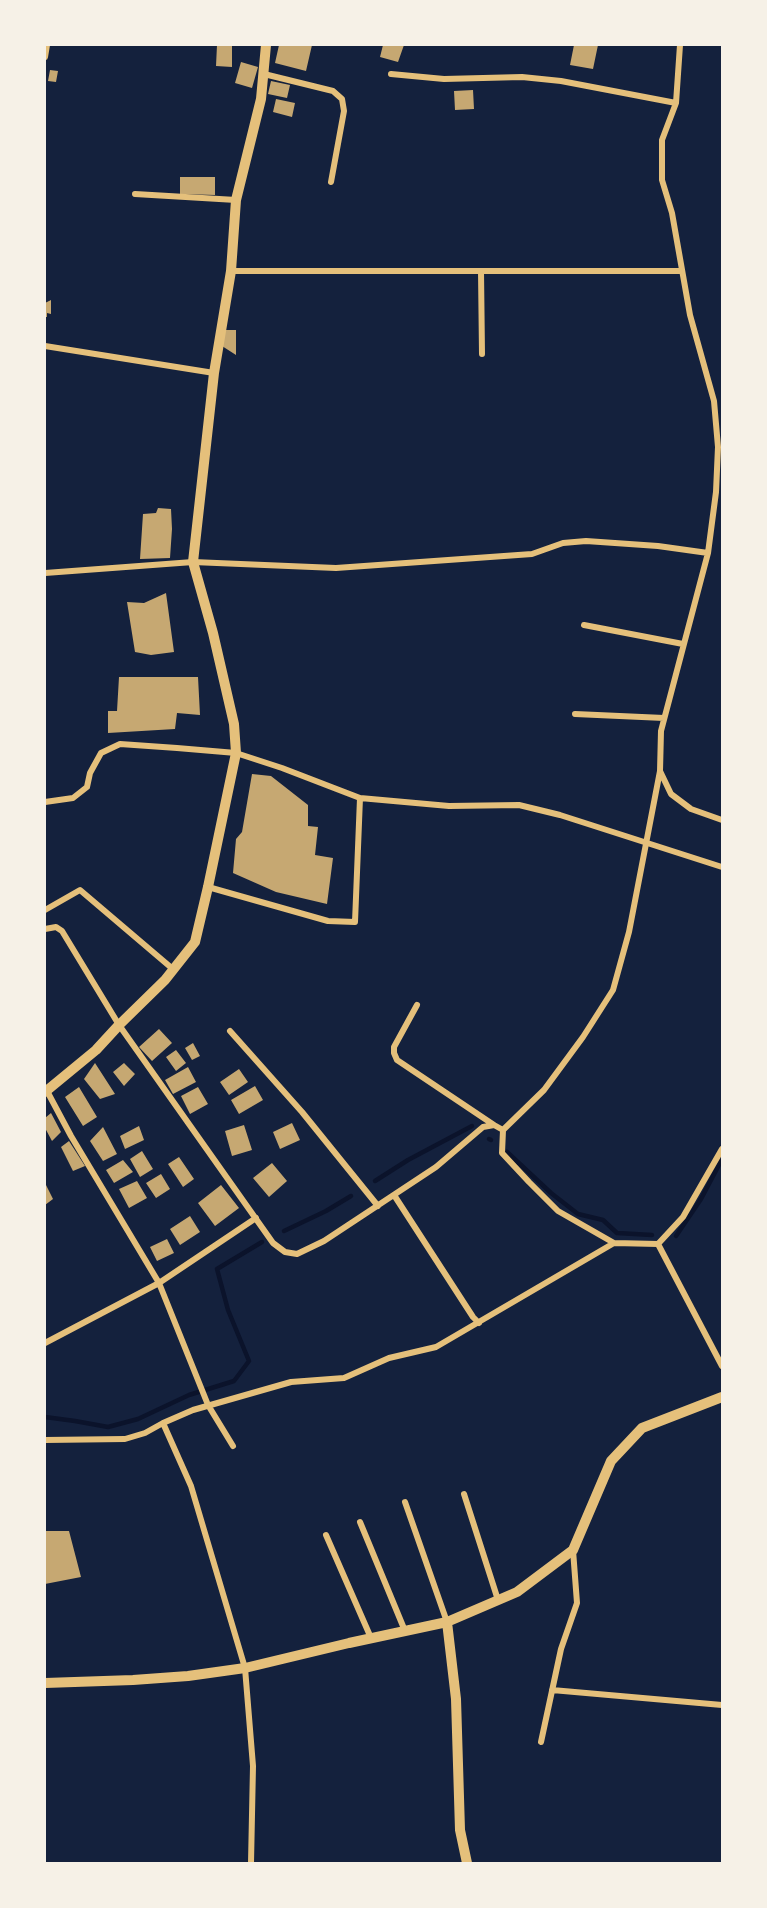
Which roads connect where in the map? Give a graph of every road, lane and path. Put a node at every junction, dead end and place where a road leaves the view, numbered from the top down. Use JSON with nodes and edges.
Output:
{"nodes":[{"id":1,"x":46,"y":45,"type":"edge"},
{"id":2,"x":266,"y":45,"type":"edge"},
{"id":3,"x":680,"y":45,"type":"edge"},
{"id":4,"x":45,"y":57,"type":"edge"},
{"id":5,"x":264,"y":74,"type":"junction"},
{"id":6,"x":392,"y":74,"type":"dead end"},
{"id":7,"x":676,"y":103,"type":"junction"},
{"id":8,"x":332,"y":182,"type":"dead end"},
{"id":9,"x":135,"y":194,"type":"dead end"},
{"id":10,"x":236,"y":200,"type":"junction"},
{"id":11,"x":231,"y":271,"type":"junction"},
{"id":12,"x":481,"y":271,"type":"junction"},
{"id":13,"x":682,"y":271,"type":"junction"},
{"id":14,"x":45,"y":346,"type":"edge"},
{"id":15,"x":482,"y":354,"type":"dead end"},
{"id":16,"x":214,"y":373,"type":"junction"},
{"id":17,"x":708,"y":553,"type":"junction"},
{"id":18,"x":193,"y":562,"type":"junction"},
{"id":19,"x":45,"y":573,"type":"edge"},
{"id":20,"x":584,"y":625,"type":"dead end"},
{"id":21,"x":682,"y":644,"type":"junction"},
{"id":22,"x":575,"y":714,"type":"dead end"},
{"id":23,"x":664,"y":718,"type":"junction"},
{"id":24,"x":236,"y":753,"type":"junction"},
{"id":25,"x":660,"y":771,"type":"junction"},
{"id":26,"x":360,"y":798,"type":"junction"},
{"id":27,"x":45,"y":802,"type":"edge"},
{"id":28,"x":722,"y":820,"type":"edge"},
{"id":29,"x":645,"y":844,"type":"junction"},
{"id":30,"x":722,"y":867,"type":"edge"},
{"id":31,"x":208,"y":887,"type":"junction"},
{"id":32,"x":45,"y":910,"type":"edge"},
{"id":33,"x":45,"y":929,"type":"edge"},
{"id":34,"x":174,"y":970,"type":"junction"},
{"id":35,"x":417,"y":1005,"type":"dead end"},
{"id":36,"x":119,"y":1025,"type":"junction"},
{"id":37,"x":230,"y":1030,"type":"dead end"},
{"id":38,"x":46,"y":1092,"type":"edge"},
{"id":39,"x":494,"y":1125,"type":"junction"},
{"id":40,"x":503,"y":1130,"type":"junction"},
{"id":41,"x":722,"y":1149,"type":"edge"},
{"id":42,"x":394,"y":1195,"type":"junction"},
{"id":43,"x":378,"y":1206,"type":"junction"},
{"id":44,"x":256,"y":1218,"type":"junction"},
{"id":45,"x":614,"y":1243,"type":"junction"},
{"id":46,"x":658,"y":1244,"type":"junction"},
{"id":47,"x":159,"y":1283,"type":"junction"},
{"id":48,"x":479,"y":1323,"type":"junction"},
{"id":49,"x":45,"y":1343,"type":"edge"},
{"id":50,"x":722,"y":1366,"type":"edge"},
{"id":51,"x":722,"y":1397,"type":"edge"},
{"id":52,"x":208,"y":1406,"type":"junction"},
{"id":53,"x":163,"y":1422,"type":"junction"},
{"id":54,"x":45,"y":1440,"type":"edge"},
{"id":55,"x":233,"y":1446,"type":"dead end"},
{"id":56,"x":464,"y":1494,"type":"dead end"},
{"id":57,"x":405,"y":1502,"type":"dead end"},
{"id":58,"x":360,"y":1522,"type":"dead end"},
{"id":59,"x":326,"y":1535,"type":"dead end"},
{"id":60,"x":573,"y":1550,"type":"junction"},
{"id":61,"x":498,"y":1600,"type":"junction"},
{"id":62,"x":447,"y":1622,"type":"junction"},
{"id":63,"x":405,"y":1631,"type":"junction"},
{"id":64,"x":371,"y":1638,"type":"junction"},
{"id":65,"x":245,"y":1668,"type":"junction"},
{"id":66,"x":45,"y":1683,"type":"edge"},
{"id":67,"x":552,"y":1690,"type":"junction"},
{"id":68,"x":722,"y":1705,"type":"edge"},
{"id":69,"x":541,"y":1742,"type":"dead end"},
{"id":70,"x":251,"y":1863,"type":"edge"},
{"id":71,"x":467,"y":1863,"type":"edge"}],
"edges":[{"from":1,"to":4,"type":"street"},
{"from":2,"to":5,"type":"street"},
{"from":3,"to":7,"type":"street"},
{"from":5,"to":8,"type":"street"},
{"from":5,"to":10,"type":"street"},
{"from":6,"to":7,"type":"street"},
{"from":7,"to":13,"type":"street"},
{"from":9,"to":10,"type":"street"},
{"from":10,"to":11,"type":"street"},
{"from":11,"to":12,"type":"street"},
{"from":11,"to":16,"type":"street"},
{"from":12,"to":13,"type":"street"},
{"from":12,"to":15,"type":"street"},
{"from":13,"to":17,"type":"street"},
{"from":14,"to":16,"type":"street"},
{"from":16,"to":18,"type":"street"},
{"from":17,"to":18,"type":"street"},
{"from":17,"to":21,"type":"street"},
{"from":18,"to":19,"type":"street"},
{"from":18,"to":24,"type":"street"},
{"from":20,"to":21,"type":"street"},
{"from":21,"to":23,"type":"street"},
{"from":22,"to":23,"type":"street"},
{"from":23,"to":25,"type":"street"},
{"from":24,"to":26,"type":"street"},
{"from":24,"to":27,"type":"street"},
{"from":24,"to":31,"type":"street"},
{"from":25,"to":28,"type":"street"},
{"from":25,"to":29,"type":"street"},
{"from":26,"to":29,"type":"street"},
{"from":26,"to":31,"type":"street"},
{"from":29,"to":30,"type":"street"},
{"from":29,"to":40,"type":"street"},
{"from":31,"to":34,"type":"street"},
{"from":32,"to":34,"type":"street"},
{"from":33,"to":36,"type":"street"},
{"from":34,"to":36,"type":"street"},
{"from":35,"to":39,"type":"street"},
{"from":36,"to":38,"type":"street"},
{"from":36,"to":44,"type":"street"},
{"from":37,"to":43,"type":"street"},
{"from":38,"to":47,"type":"street"},
{"from":39,"to":40,"type":"street"},
{"from":39,"to":42,"type":"street"},
{"from":40,"to":45,"type":"street"},
{"from":41,"to":46,"type":"street"},
{"from":42,"to":43,"type":"street"},
{"from":42,"to":48,"type":"street"},
{"from":43,"to":44,"type":"street"},
{"from":44,"to":47,"type":"street"},
{"from":45,"to":46,"type":"street"},
{"from":45,"to":48,"type":"street"},
{"from":46,"to":50,"type":"street"},
{"from":47,"to":49,"type":"street"},
{"from":47,"to":52,"type":"street"},
{"from":48,"to":52,"type":"street"},
{"from":51,"to":60,"type":"street"},
{"from":52,"to":53,"type":"street"},
{"from":52,"to":55,"type":"street"},
{"from":53,"to":54,"type":"street"},
{"from":53,"to":65,"type":"street"},
{"from":56,"to":61,"type":"street"},
{"from":57,"to":62,"type":"street"},
{"from":58,"to":63,"type":"street"},
{"from":59,"to":64,"type":"street"},
{"from":60,"to":61,"type":"street"},
{"from":60,"to":67,"type":"street"},
{"from":61,"to":62,"type":"street"},
{"from":62,"to":63,"type":"street"},
{"from":62,"to":71,"type":"street"},
{"from":63,"to":64,"type":"street"},
{"from":64,"to":65,"type":"street"},
{"from":65,"to":66,"type":"street"},
{"from":65,"to":70,"type":"street"},
{"from":67,"to":68,"type":"street"},
{"from":67,"to":69,"type":"street"}]}
